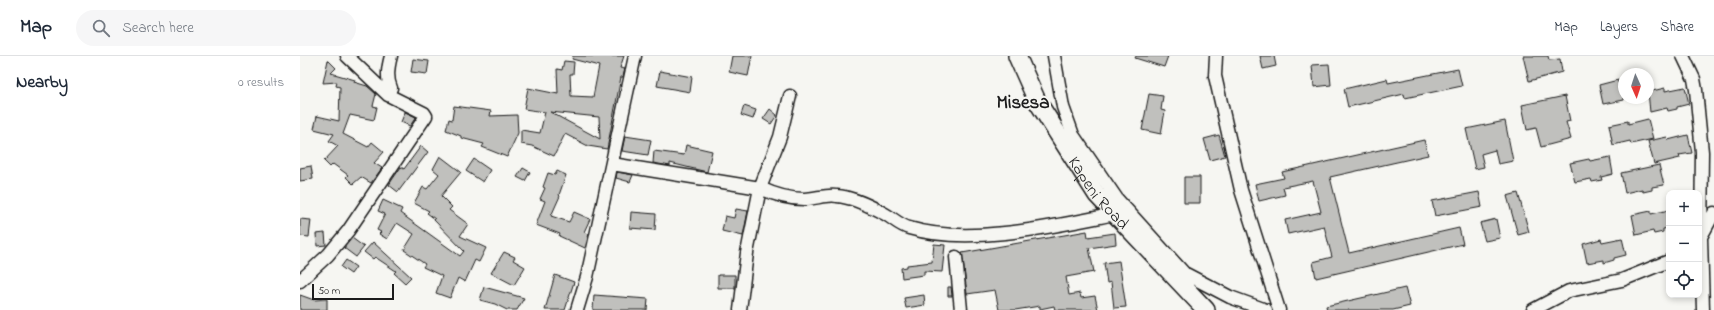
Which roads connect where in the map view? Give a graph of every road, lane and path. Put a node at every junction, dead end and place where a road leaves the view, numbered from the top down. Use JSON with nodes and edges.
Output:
{"nodes":[{"id":1,"x":347,"y":56,"type":"edge"},
{"id":2,"x":391,"y":56,"type":"edge"},
{"id":3,"x":634,"y":56,"type":"edge"},
{"id":4,"x":1017,"y":56,"type":"edge"},
{"id":5,"x":1054,"y":56,"type":"edge"},
{"id":6,"x":1216,"y":56,"type":"edge"},
{"id":7,"x":1683,"y":56,"type":"edge"},
{"id":8,"x":388,"y":95,"type":"junction"},
{"id":9,"x":790,"y":96,"type":"dead end"},
{"id":10,"x":612,"y":164,"type":"junction"},
{"id":11,"x":760,"y":188,"type":"junction"},
{"id":12,"x":1714,"y":213,"type":"edge"},
{"id":13,"x":1115,"y":214,"type":"junction"},
{"id":14,"x":1700,"y":226,"type":"edge"},
{"id":15,"x":1702,"y":234,"type":"edge"},
{"id":16,"x":956,"y":258,"type":"dead end"},
{"id":17,"x":1667,"y":262,"type":"edge"},
{"id":18,"x":1701,"y":262,"type":"edge"},
{"id":19,"x":300,"y":281,"type":"edge"},
{"id":20,"x":578,"y":310,"type":"edge"},
{"id":21,"x":740,"y":310,"type":"edge"},
{"id":22,"x":961,"y":310,"type":"edge"},
{"id":23,"x":1206,"y":310,"type":"edge"},
{"id":24,"x":1266,"y":310,"type":"edge"},
{"id":25,"x":1279,"y":310,"type":"edge"},
{"id":26,"x":1533,"y":310,"type":"edge"},
{"id":27,"x":1703,"y":310,"type":"edge"}],
"edges":[{"from":1,"to":8,"type":"street"},
{"from":2,"to":8,"type":"street"},
{"from":3,"to":10,"type":"street"},
{"from":4,"to":13,"type":"main road","name":"Kapeni Road"},
{"from":5,"to":24,"type":"street"},
{"from":6,"to":25,"type":"street"},
{"from":7,"to":14,"type":"street"},
{"from":8,"to":19,"type":"street"},
{"from":9,"to":11,"type":"street"},
{"from":10,"to":11,"type":"street"},
{"from":10,"to":20,"type":"street"},
{"from":11,"to":13,"type":"street"},
{"from":11,"to":21,"type":"street"},
{"from":12,"to":15,"type":"street"},
{"from":13,"to":23,"type":"main road","name":"Kapeni Road"},
{"from":16,"to":22,"type":"street"},
{"from":17,"to":26,"type":"street"},
{"from":18,"to":27,"type":"street"}]}
